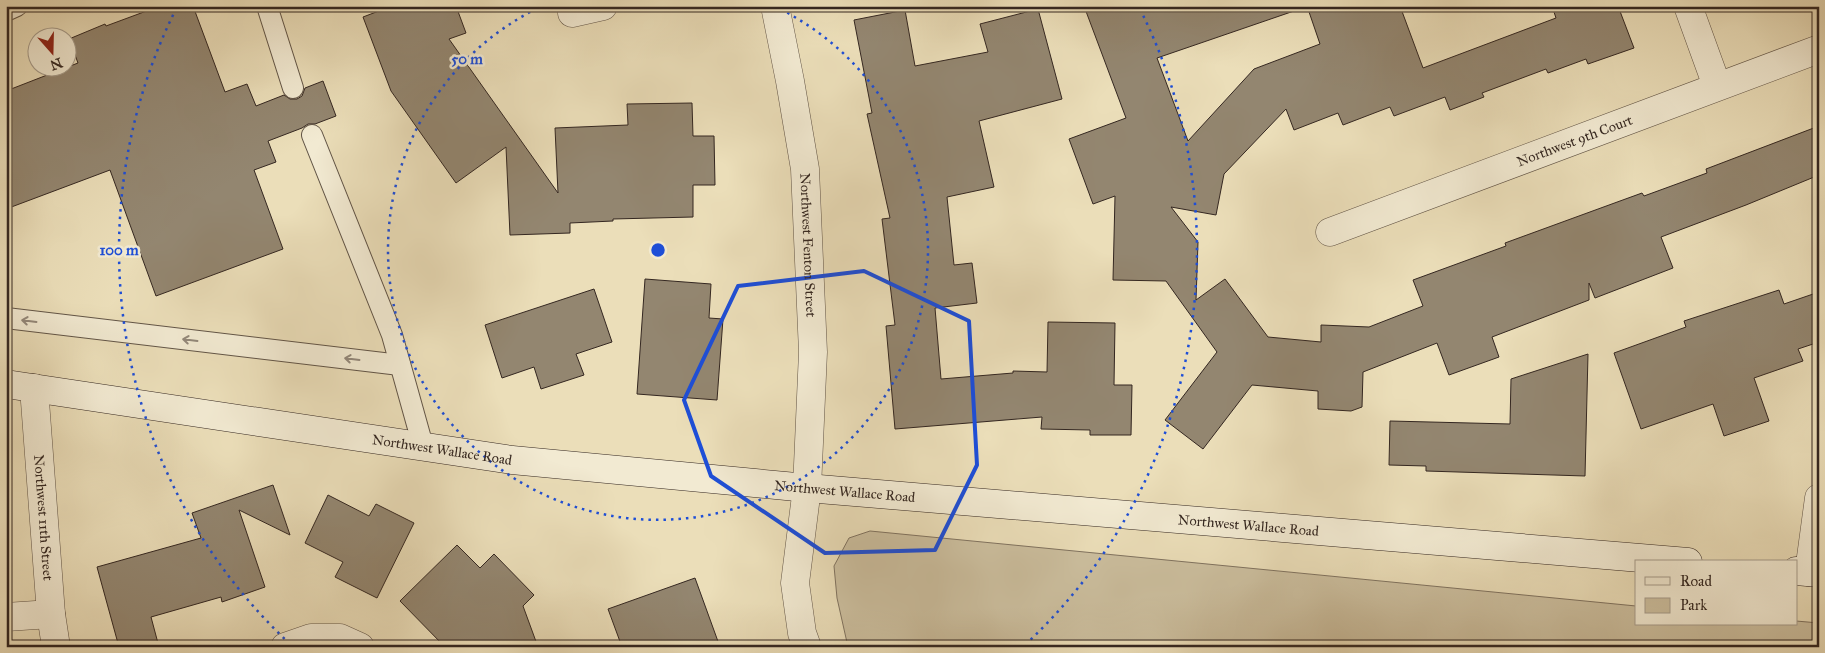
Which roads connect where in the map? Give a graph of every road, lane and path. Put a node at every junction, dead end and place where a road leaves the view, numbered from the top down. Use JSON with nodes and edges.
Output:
{"nodes":[{"id":1,"x":17,"y":6,"type":"edge"},
{"id":2,"x":267,"y":6,"type":"edge"},
{"id":3,"x":603,"y":6,"type":"edge"},
{"id":4,"x":775,"y":6,"type":"edge"},
{"id":5,"x":1688,"y":6,"type":"edge"},
{"id":6,"x":6,"y":10,"type":"edge"},
{"id":7,"x":572,"y":13,"type":"dead end"},
{"id":8,"x":1819,"y":49,"type":"edge"},
{"id":9,"x":1717,"y":86,"type":"junction"},
{"id":10,"x":293,"y":88,"type":"dead end"},
{"id":11,"x":312,"y":135,"type":"dead end"},
{"id":12,"x":1330,"y":232,"type":"dead end"},
{"id":13,"x":6,"y":318,"type":"edge"},
{"id":14,"x":400,"y":365,"type":"junction"},
{"id":15,"x":6,"y":384,"type":"edge"},
{"id":16,"x":34,"y":388,"type":"junction"},
{"id":17,"x":423,"y":446,"type":"junction"},
{"id":18,"x":807,"y":488,"type":"junction"},
{"id":19,"x":1819,"y":498,"type":"edge"},
{"id":20,"x":1664,"y":560,"type":"edge"},
{"id":21,"x":1808,"y":572,"type":"edge"},
{"id":22,"x":51,"y":614,"type":"junction"},
{"id":23,"x":6,"y":618,"type":"edge"},
{"id":24,"x":56,"y":647,"type":"edge"},
{"id":25,"x":286,"y":647,"type":"edge"},
{"id":26,"x":360,"y":647,"type":"edge"},
{"id":27,"x":807,"y":647,"type":"edge"}],
"edges":[{"from":1,"to":6,"type":"lane"},
{"from":2,"to":10,"type":"lane"},
{"from":3,"to":7,"type":"street"},
{"from":4,"to":18,"type":"street","name":"Northwest Fenton Street"},
{"from":5,"to":9,"type":"street"},
{"from":8,"to":9,"type":"street","name":"Northwest 9th Court"},
{"from":9,"to":12,"type":"street","name":"Northwest 9th Court"},
{"from":11,"to":14,"type":"lane"},
{"from":14,"to":13,"type":"lane","one_way":true},
{"from":14,"to":17,"type":"lane"},
{"from":15,"to":16,"type":"street","name":"Northwest Wallace Road"},
{"from":16,"to":17,"type":"street","name":"Northwest Wallace Road"},
{"from":16,"to":22,"type":"street","name":"Northwest 11th Street"},
{"from":17,"to":18,"type":"street","name":"Northwest Wallace Road"},
{"from":18,"to":20,"type":"street","name":"Northwest Wallace Road"},
{"from":18,"to":27,"type":"street","name":"Northwest Fenton Street"},
{"from":19,"to":21,"type":"street"},
{"from":22,"to":23,"type":"street"},
{"from":22,"to":24,"type":"street","name":"Northwest 11th Street"},
{"from":25,"to":26,"type":"street"}]}
